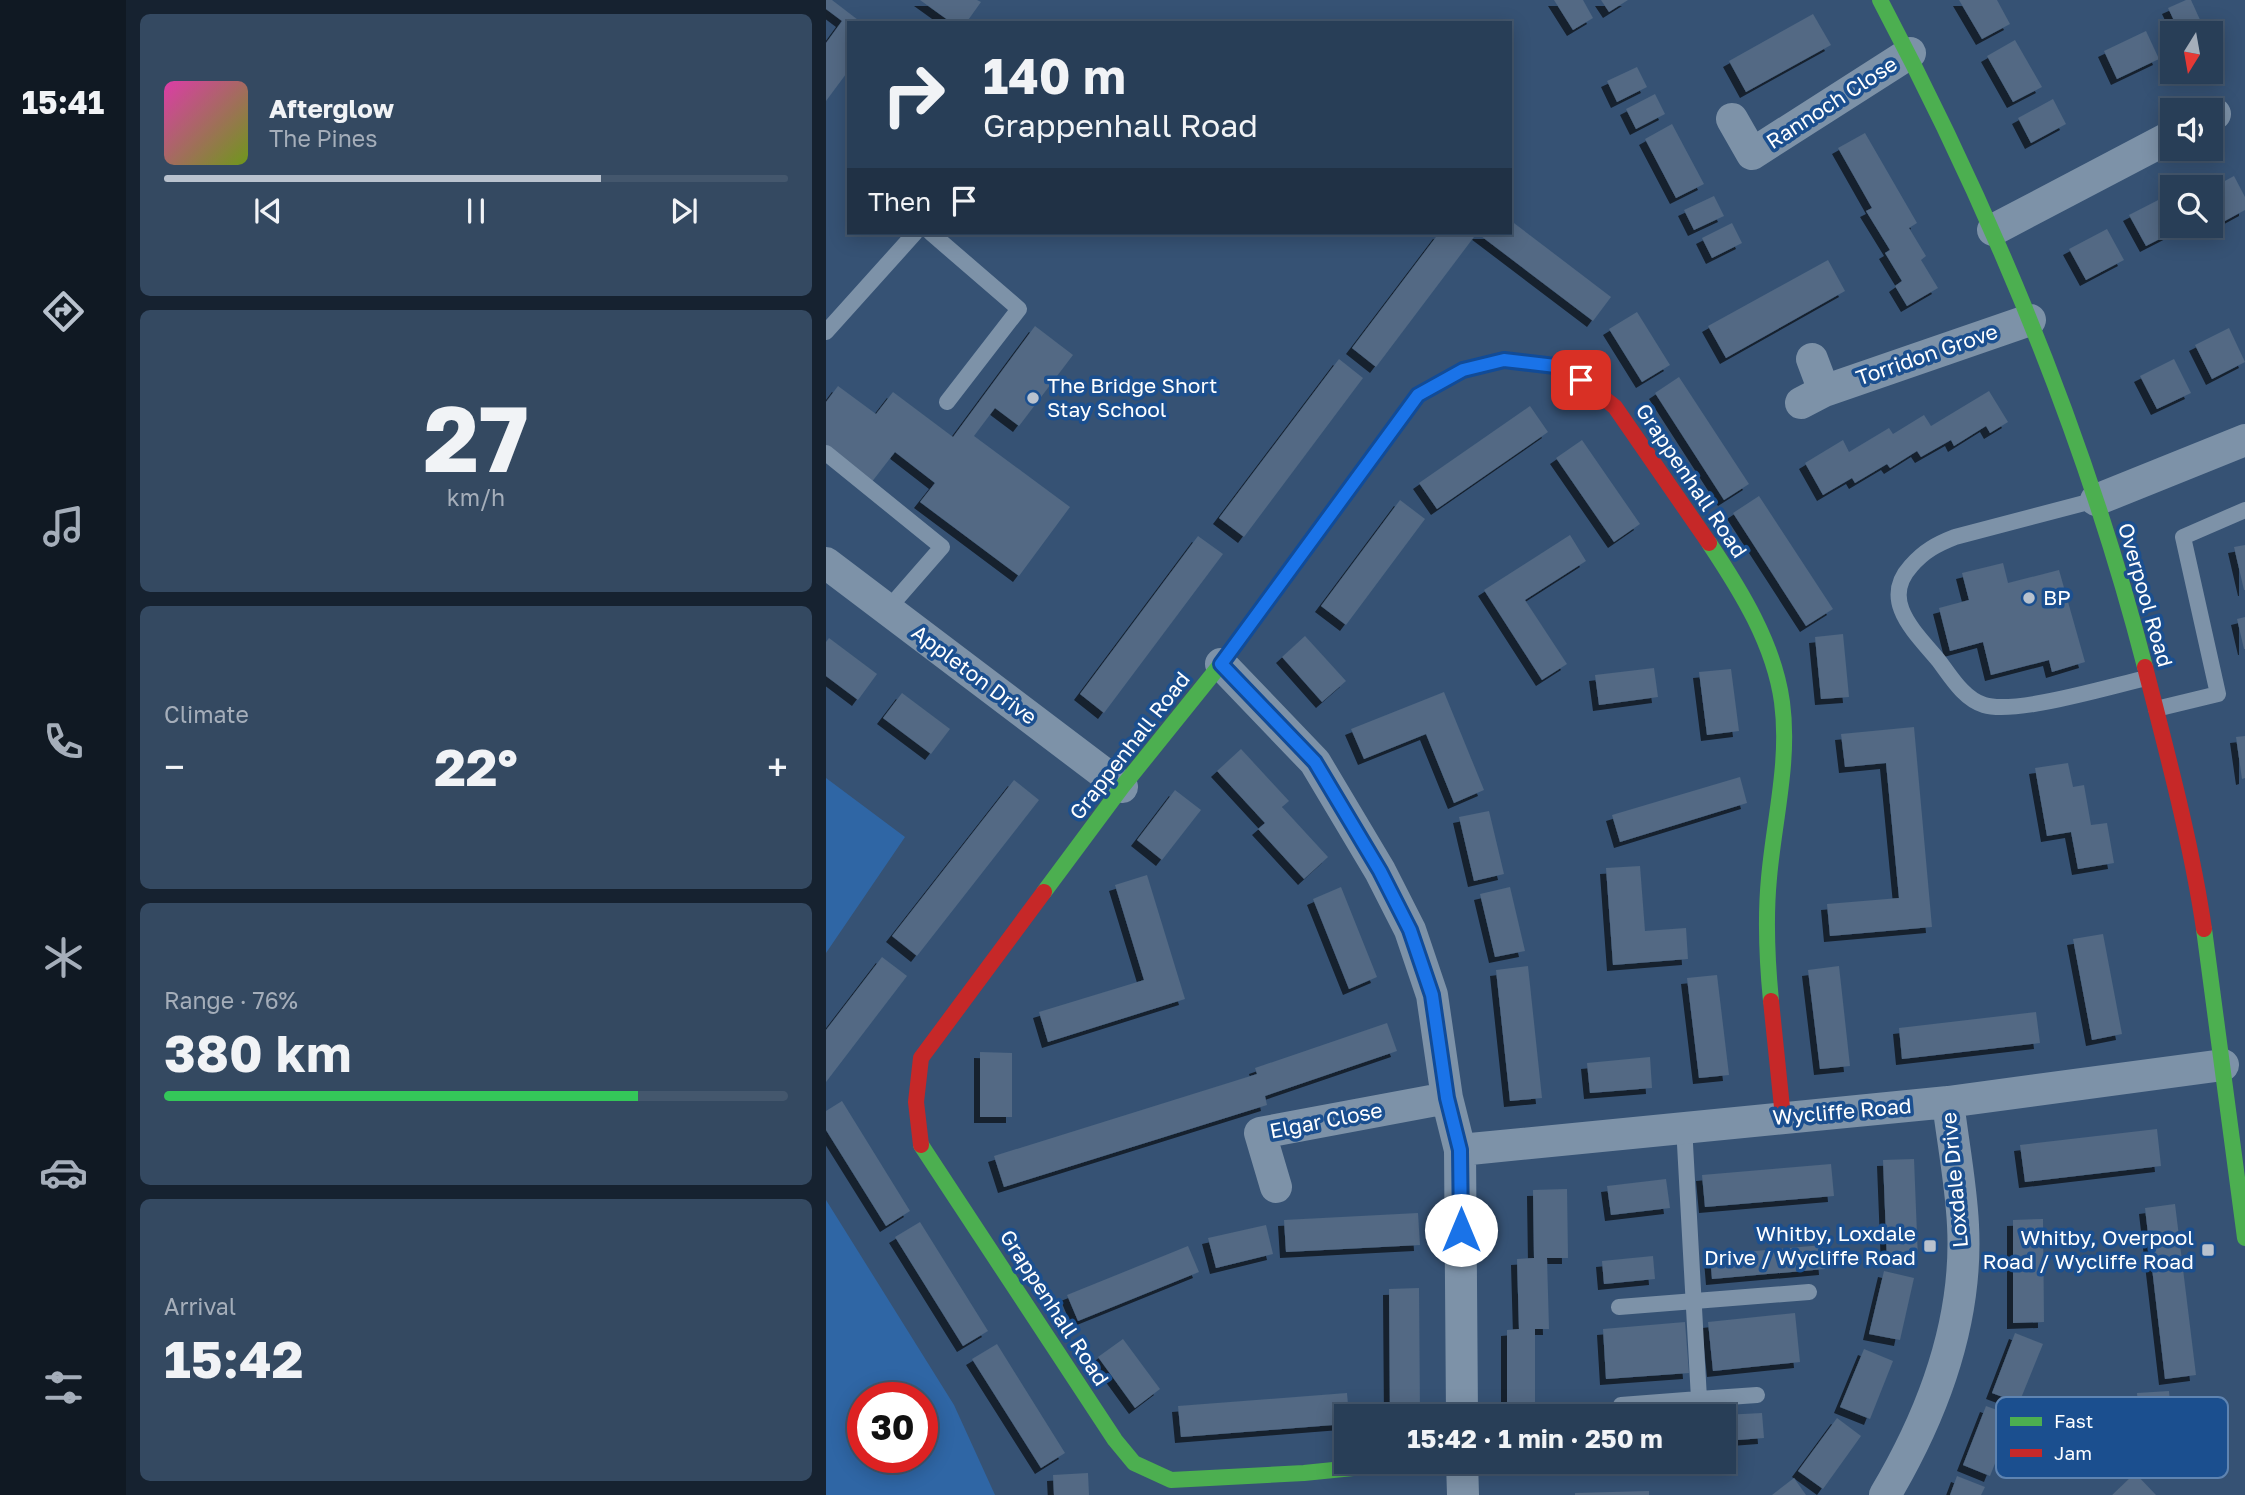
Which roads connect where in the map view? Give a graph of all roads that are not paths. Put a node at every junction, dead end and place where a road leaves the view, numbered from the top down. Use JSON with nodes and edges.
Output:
{"nodes":[{"id":1,"x":1881,"y":0,"type":"edge"},
{"id":2,"x":1910,"y":53,"type":"junction"},
{"id":3,"x":1732,"y":119,"type":"dead end"},
{"id":4,"x":2160,"y":142,"type":"edge"},
{"id":5,"x":1993,"y":230,"type":"junction"},
{"id":6,"x":913,"y":235,"type":"edge"},
{"id":7,"x":933,"y":235,"type":"edge"},
{"id":8,"x":2030,"y":320,"type":"junction"},
{"id":9,"x":826,"y":332,"type":"edge"},
{"id":10,"x":1811,"y":359,"type":"dead end"},
{"id":11,"x":947,"y":402,"type":"dead end"},
{"id":12,"x":2245,"y":440,"type":"edge"},
{"id":13,"x":826,"y":453,"type":"edge"},
{"id":14,"x":2096,"y":500,"type":"junction"},
{"id":15,"x":2245,"y":509,"type":"edge"},
{"id":16,"x":826,"y":564,"type":"edge"},
{"id":17,"x":887,"y":610,"type":"junction"},
{"id":18,"x":1221,"y":664,"type":"junction"},
{"id":19,"x":2147,"y":678,"type":"junction"},
{"id":20,"x":2156,"y":709,"type":"junction"},
{"id":21,"x":1122,"y":787,"type":"junction"},
{"id":22,"x":2223,"y":1065,"type":"junction"},
{"id":23,"x":1447,"y":1098,"type":"junction"},
{"id":24,"x":1948,"y":1102,"type":"junction"},
{"id":25,"x":1783,"y":1117,"type":"junction"},
{"id":26,"x":1684,"y":1126,"type":"junction"},
{"id":27,"x":1460,"y":1150,"type":"junction"},
{"id":28,"x":1276,"y":1187,"type":"dead end"},
{"id":29,"x":2245,"y":1238,"type":"edge"},
{"id":30,"x":1809,"y":1292,"type":"dead end"},
{"id":31,"x":1694,"y":1301,"type":"junction"},
{"id":32,"x":1619,"y":1307,"type":"dead end"},
{"id":33,"x":1757,"y":1395,"type":"dead end"},
{"id":34,"x":1699,"y":1399,"type":"junction"},
{"id":35,"x":1462,"y":1404,"type":"edge"},
{"id":36,"x":1633,"y":1404,"type":"edge"},
{"id":37,"x":1334,"y":1470,"type":"edge"},
{"id":38,"x":1462,"y":1474,"type":"edge"},
{"id":39,"x":1463,"y":1495,"type":"edge"},
{"id":40,"x":1885,"y":1495,"type":"edge"}],
"edges":[{"from":1,"to":2,"type":"street","name":"Overpool Road"},
{"from":2,"to":3,"type":"street","name":"Rannoch Close"},
{"from":2,"to":5,"type":"street","name":"Overpool Road"},
{"from":4,"to":5,"type":"street"},
{"from":5,"to":8,"type":"street","name":"Overpool Road"},
{"from":6,"to":9,"type":"lane"},
{"from":7,"to":11,"type":"lane"},
{"from":8,"to":10,"type":"street","name":"Torridon Grove"},
{"from":8,"to":14,"type":"street","name":"Overpool Road"},
{"from":12,"to":14,"type":"street"},
{"from":13,"to":17,"type":"lane"},
{"from":14,"to":19,"type":"street","name":"Overpool Road"},
{"from":14,"to":19,"type":"lane"},
{"from":15,"to":20,"type":"lane"},
{"from":16,"to":17,"type":"street","name":"Appleton Drive"},
{"from":17,"to":21,"type":"street","name":"Appleton Drive"},
{"from":18,"to":21,"type":"street","name":"Grappenhall Road"},
{"from":18,"to":23,"type":"street"},
{"from":18,"to":25,"type":"street","name":"Grappenhall Road"},
{"from":19,"to":20,"type":"street","name":"Overpool Road"},
{"from":20,"to":22,"type":"street","name":"Overpool Road"},
{"from":21,"to":37,"type":"street","name":"Grappenhall Road"},
{"from":22,"to":24,"type":"street","name":"Wycliffe Road"},
{"from":22,"to":29,"type":"street","name":"Overpool Road"},
{"from":23,"to":27,"type":"street"},
{"from":23,"to":28,"type":"street","name":"Elgar Close"},
{"from":24,"to":25,"type":"street","name":"Wycliffe Road"},
{"from":24,"to":40,"type":"street","name":"Loxdale Drive"},
{"from":25,"to":26,"type":"street","name":"Wycliffe Road"},
{"from":26,"to":27,"type":"street","name":"Wycliffe Road"},
{"from":26,"to":31,"type":"lane"},
{"from":27,"to":35,"type":"street"},
{"from":30,"to":31,"type":"lane"},
{"from":31,"to":32,"type":"lane"},
{"from":31,"to":34,"type":"lane"},
{"from":33,"to":34,"type":"lane"},
{"from":34,"to":36,"type":"lane"},
{"from":38,"to":39,"type":"street"}]}
